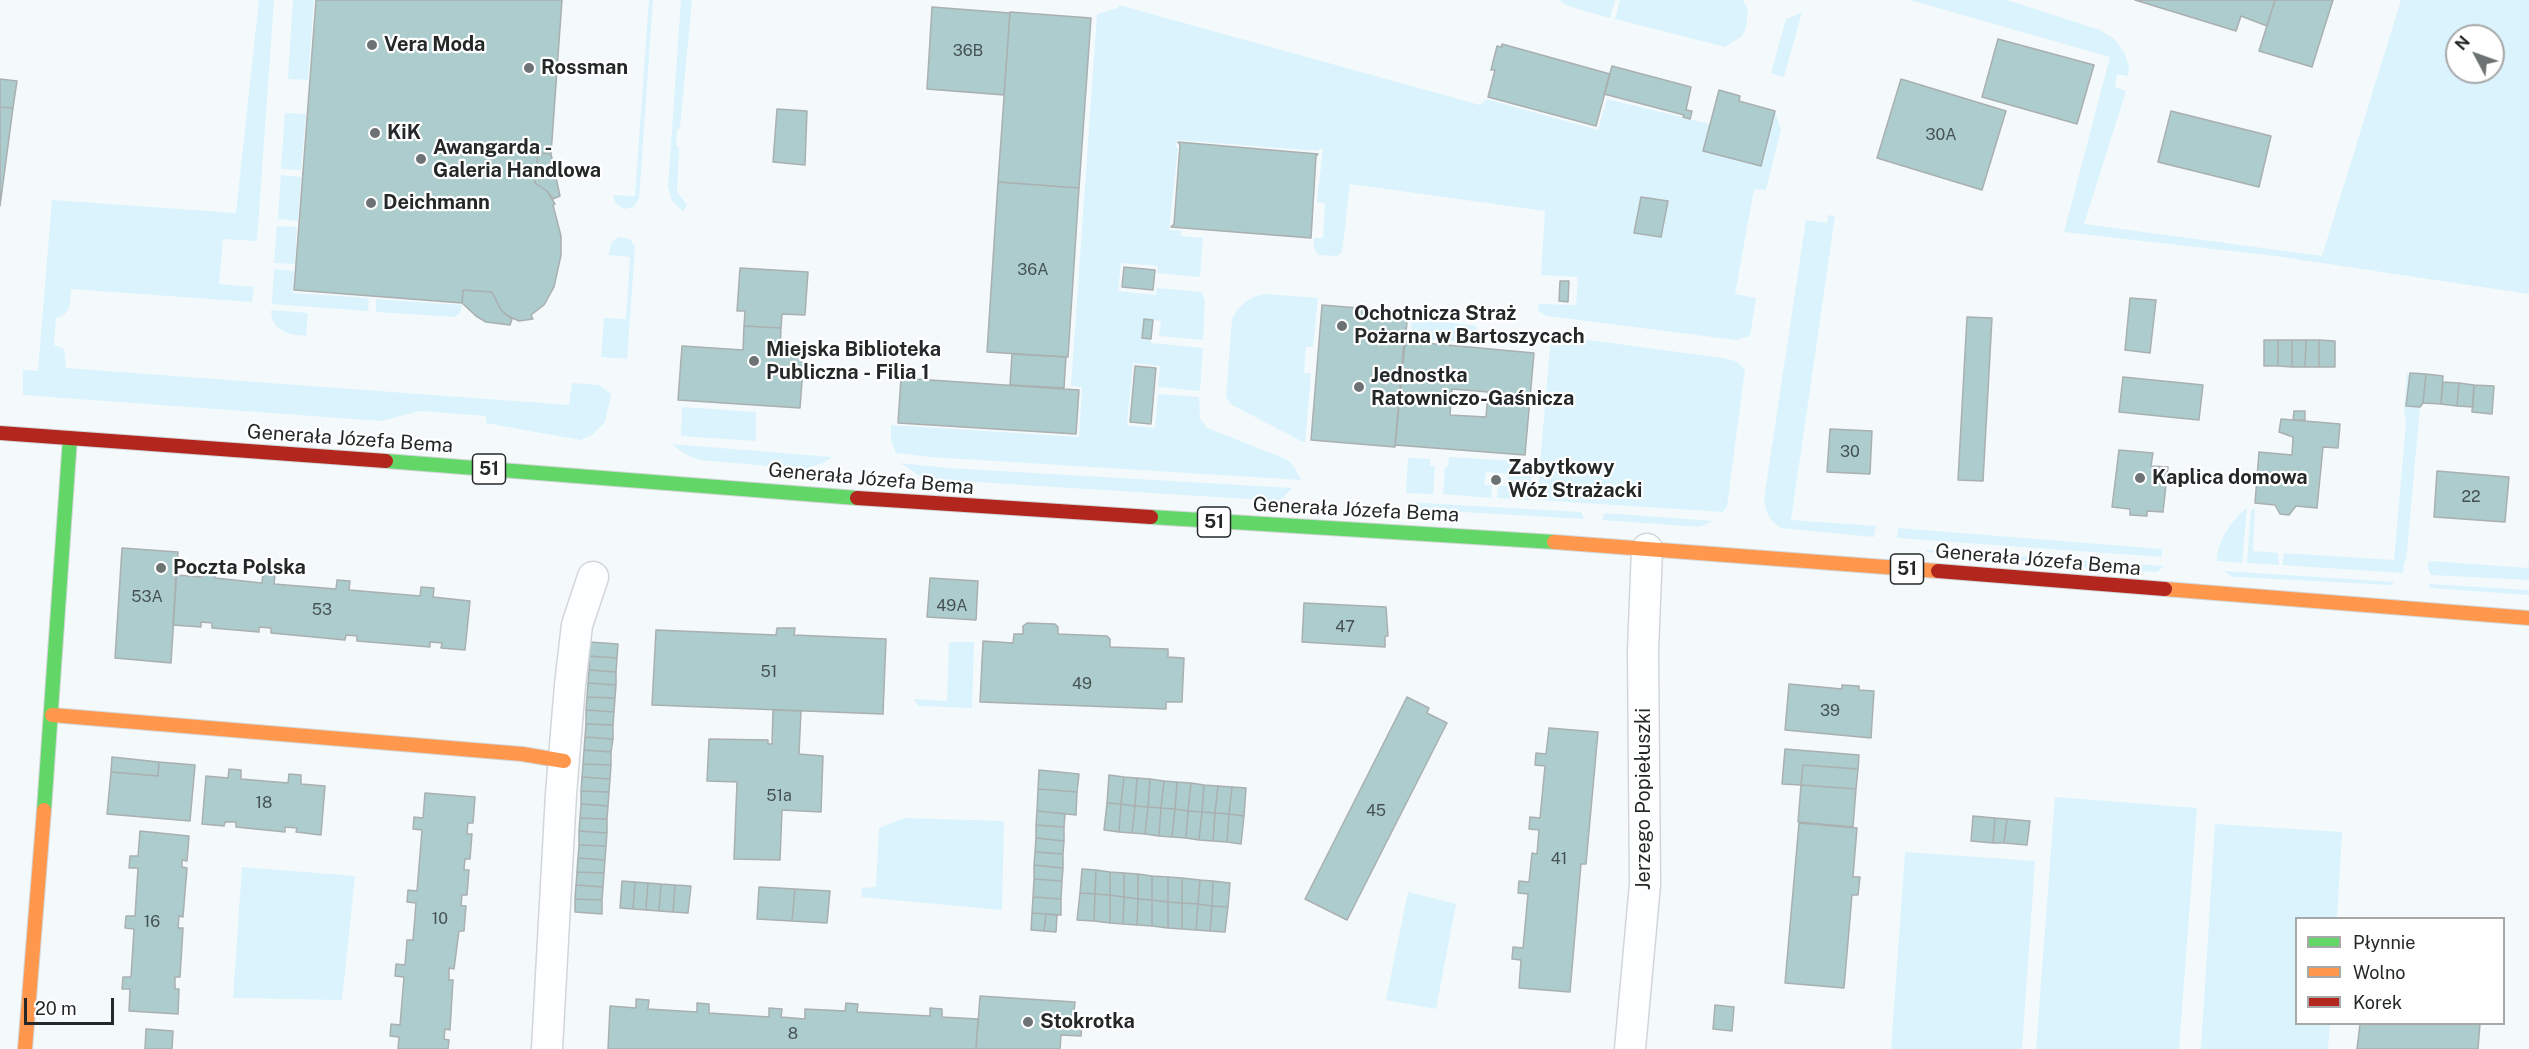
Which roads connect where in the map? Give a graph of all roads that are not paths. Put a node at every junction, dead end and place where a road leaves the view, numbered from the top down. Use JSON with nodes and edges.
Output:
{"nodes":[{"id":1,"x":0,"y":433,"type":"edge"},
{"id":2,"x":70,"y":438,"type":"junction"},
{"id":3,"x":1647,"y":549,"type":"junction"},
{"id":4,"x":593,"y":577,"type":"dead end"},
{"id":5,"x":2529,"y":618,"type":"edge"},
{"id":6,"x":52,"y":715,"type":"junction"},
{"id":7,"x":564,"y":761,"type":"junction"},
{"id":8,"x":25,"y":1049,"type":"edge"},
{"id":9,"x":546,"y":1049,"type":"edge"},
{"id":10,"x":1630,"y":1049,"type":"edge"}],
"edges":[{"from":1,"to":2,"type":"main road","name":"Generała Józefa Bema","number":"51"},
{"from":2,"to":3,"type":"main road","name":"Generała Józefa Bema","number":"51"},
{"from":2,"to":6,"type":"main road"},
{"from":3,"to":5,"type":"main road","name":"Generała Józefa Bema","number":"51"},
{"from":3,"to":10,"type":"street","name":"Jerzego Popiełuszki"},
{"from":4,"to":7,"type":"street"},
{"from":6,"to":7,"type":"main road"},
{"from":6,"to":8,"type":"main road"},
{"from":7,"to":9,"type":"street"}]}
